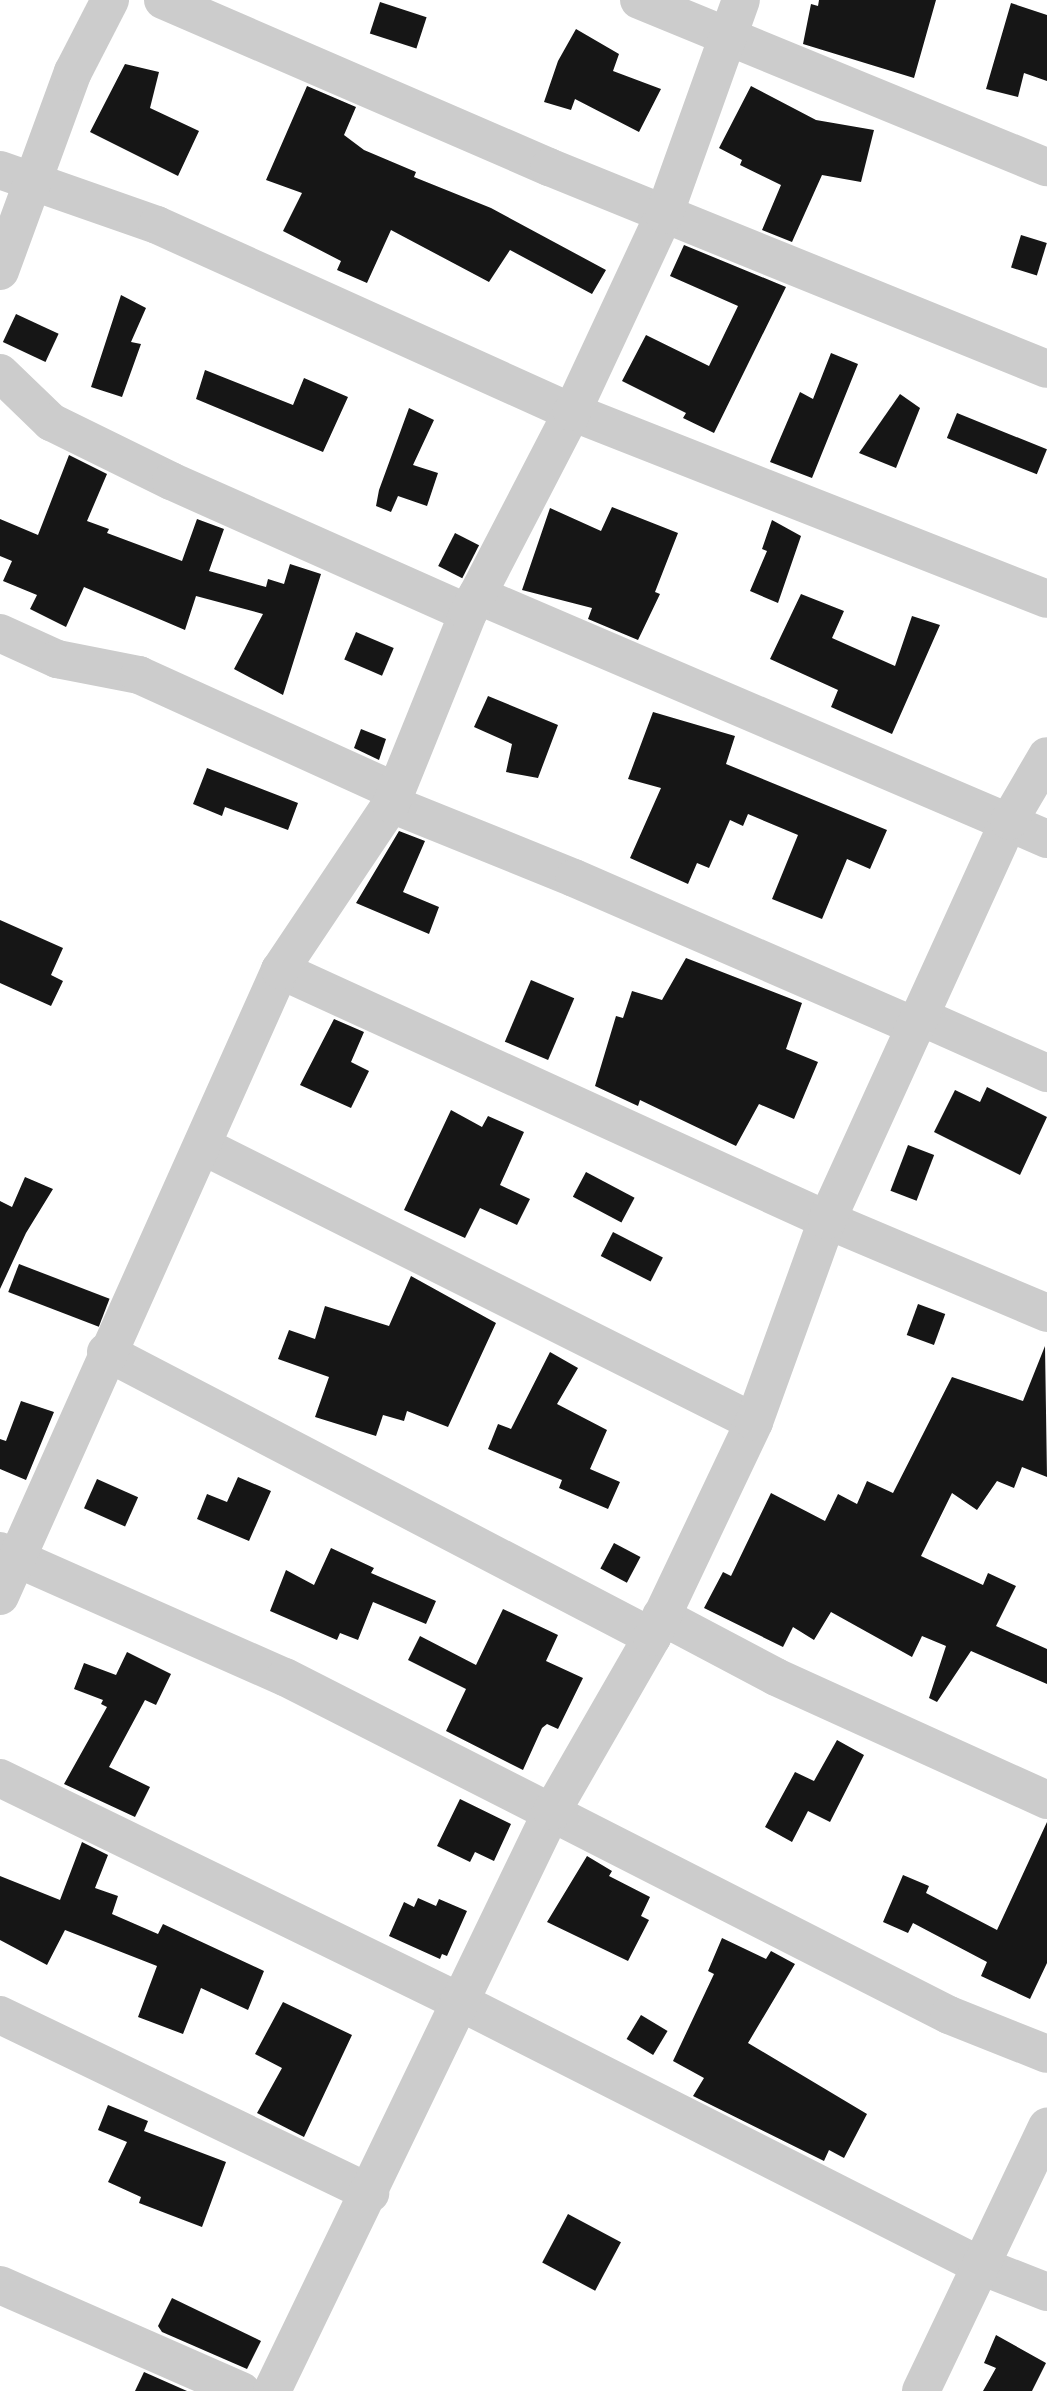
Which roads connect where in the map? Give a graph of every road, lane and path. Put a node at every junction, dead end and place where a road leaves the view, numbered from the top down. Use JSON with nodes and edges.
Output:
{"nodes":[{"id":1,"x":110,"y":0,"type":"edge"},
{"id":2,"x":163,"y":0,"type":"edge"},
{"id":3,"x":639,"y":0,"type":"edge"},
{"id":4,"x":741,"y":0,"type":"edge"},
{"id":5,"x":727,"y":38,"type":"junction"},
{"id":6,"x":1047,"y":167,"type":"edge"},
{"id":7,"x":15,"y":175,"type":"edge"},
{"id":8,"x":664,"y":215,"type":"junction"},
{"id":9,"x":0,"y":271,"type":"edge"},
{"id":10,"x":1047,"y":369,"type":"edge"},
{"id":11,"x":0,"y":373,"type":"edge"},
{"id":12,"x":572,"y":412,"type":"junction"},
{"id":13,"x":1047,"y":599,"type":"edge"},
{"id":14,"x":472,"y":604,"type":"junction"},
{"id":15,"x":0,"y":633,"type":"edge"},
{"id":16,"x":1047,"y":756,"type":"edge"},
{"id":17,"x":393,"y":798,"type":"junction"},
{"id":18,"x":1009,"y":821,"type":"junction"},
{"id":19,"x":1047,"y":839,"type":"edge"},
{"id":20,"x":280,"y":970,"type":"junction"},
{"id":21,"x":919,"y":1022,"type":"junction"},
{"id":22,"x":1047,"y":1073,"type":"edge"},
{"id":23,"x":203,"y":1146,"type":"junction"},
{"id":24,"x":827,"y":1220,"type":"junction"},
{"id":25,"x":1047,"y":1313,"type":"edge"},
{"id":26,"x":106,"y":1352,"type":"junction"},
{"id":27,"x":754,"y":1422,"type":"junction"},
{"id":28,"x":9,"y":1555,"type":"edge"},
{"id":29,"x":0,"y":1595,"type":"edge"},
{"id":30,"x":657,"y":1626,"type":"junction"},
{"id":31,"x":0,"y":1778,"type":"edge"},
{"id":32,"x":1047,"y":1800,"type":"edge"},
{"id":33,"x":552,"y":1811,"type":"junction"},
{"id":34,"x":458,"y":2001,"type":"junction"},
{"id":35,"x":0,"y":2015,"type":"edge"},
{"id":36,"x":1047,"y":2054,"type":"edge"},
{"id":37,"x":1047,"y":2127,"type":"edge"},
{"id":38,"x":370,"y":2193,"type":"junction"},
{"id":39,"x":981,"y":2266,"type":"junction"},
{"id":40,"x":0,"y":2285,"type":"edge"},
{"id":41,"x":1047,"y":2292,"type":"edge"},
{"id":42,"x":242,"y":2391,"type":"edge"},
{"id":43,"x":272,"y":2391,"type":"edge"},
{"id":44,"x":921,"y":2391,"type":"edge"}],
"edges":[{"from":1,"to":7,"type":"street"},
{"from":2,"to":8,"type":"street"},
{"from":3,"to":5,"type":"street"},
{"from":4,"to":5,"type":"street"},
{"from":5,"to":6,"type":"street"},
{"from":5,"to":8,"type":"street"},
{"from":7,"to":9,"type":"street"},
{"from":7,"to":12,"type":"street"},
{"from":8,"to":10,"type":"street"},
{"from":8,"to":12,"type":"street"},
{"from":11,"to":14,"type":"street"},
{"from":12,"to":13,"type":"street"},
{"from":12,"to":14,"type":"street"},
{"from":14,"to":17,"type":"street"},
{"from":14,"to":18,"type":"street"},
{"from":15,"to":17,"type":"street"},
{"from":16,"to":18,"type":"street"},
{"from":17,"to":20,"type":"street"},
{"from":17,"to":21,"type":"street"},
{"from":18,"to":19,"type":"street"},
{"from":18,"to":21,"type":"street"},
{"from":20,"to":23,"type":"street"},
{"from":20,"to":24,"type":"street"},
{"from":21,"to":22,"type":"street"},
{"from":21,"to":24,"type":"street"},
{"from":23,"to":26,"type":"street"},
{"from":23,"to":27,"type":"street"},
{"from":24,"to":25,"type":"street"},
{"from":24,"to":27,"type":"street"},
{"from":26,"to":28,"type":"street"},
{"from":26,"to":30,"type":"street"},
{"from":27,"to":30,"type":"street"},
{"from":28,"to":29,"type":"street"},
{"from":28,"to":33,"type":"street"},
{"from":30,"to":32,"type":"street"},
{"from":30,"to":33,"type":"street"},
{"from":31,"to":34,"type":"street"},
{"from":33,"to":34,"type":"street"},
{"from":33,"to":36,"type":"street"},
{"from":34,"to":38,"type":"street"},
{"from":34,"to":39,"type":"street"},
{"from":35,"to":38,"type":"street"},
{"from":37,"to":39,"type":"street"},
{"from":38,"to":43,"type":"street"},
{"from":39,"to":41,"type":"street"},
{"from":39,"to":44,"type":"street"},
{"from":40,"to":42,"type":"street"}]}
